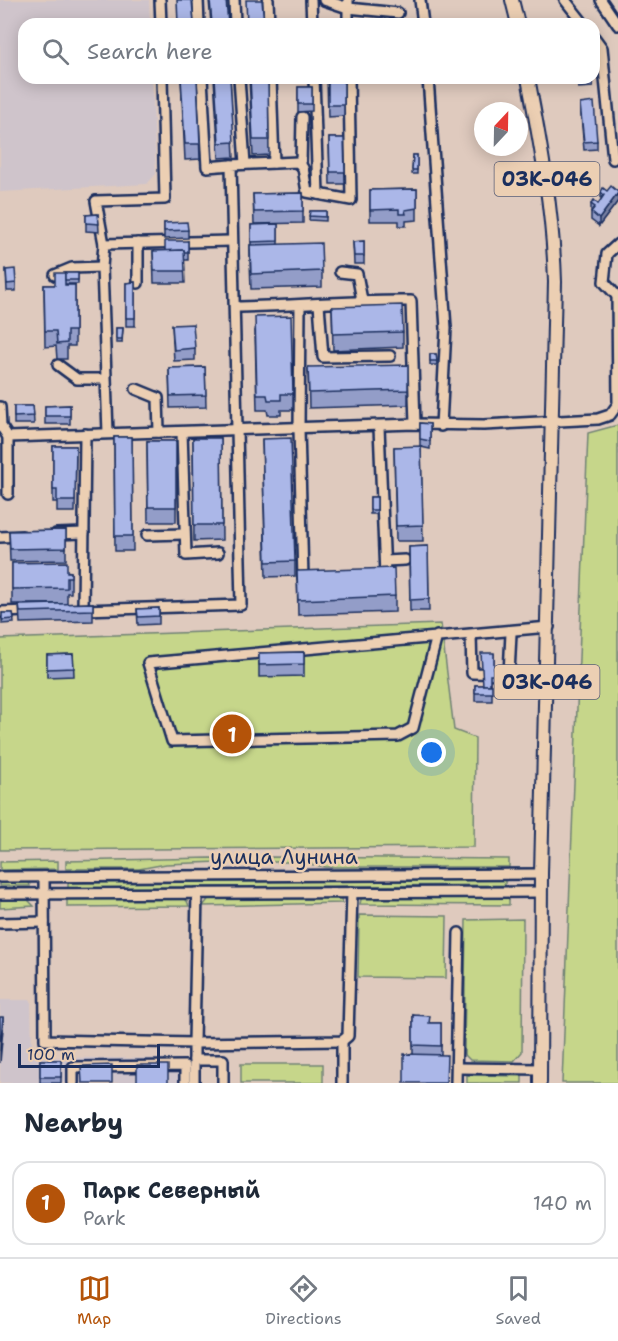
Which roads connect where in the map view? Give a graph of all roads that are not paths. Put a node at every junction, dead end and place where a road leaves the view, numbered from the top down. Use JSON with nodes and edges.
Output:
{"nodes":[{"id":1,"x":160,"y":0,"type":"edge"},
{"id":2,"x":198,"y":0,"type":"edge"},
{"id":3,"x":234,"y":0,"type":"edge"},
{"id":4,"x":268,"y":0,"type":"edge"},
{"id":5,"x":311,"y":0,"type":"edge"},
{"id":6,"x":324,"y":0,"type":"edge"},
{"id":7,"x":420,"y":0,"type":"edge"},
{"id":8,"x":512,"y":0,"type":"edge"},
{"id":9,"x":565,"y":0,"type":"edge"},
{"id":10,"x":601,"y":0,"type":"edge"},
{"id":11,"x":348,"y":4,"type":"edge"},
{"id":12,"x":398,"y":13,"type":"dead end"},
{"id":13,"x":161,"y":18,"type":"edge"},
{"id":14,"x":199,"y":18,"type":"edge"},
{"id":15,"x":235,"y":18,"type":"edge"},
{"id":16,"x":269,"y":18,"type":"edge"},
{"id":17,"x":312,"y":18,"type":"edge"},
{"id":18,"x":422,"y":18,"type":"edge"},
{"id":19,"x":516,"y":18,"type":"edge"},
{"id":20,"x":579,"y":18,"type":"edge"},
{"id":21,"x":618,"y":25,"type":"edge"},
{"id":22,"x":600,"y":46,"type":"edge"},
{"id":23,"x":162,"y":84,"type":"edge"},
{"id":24,"x":202,"y":84,"type":"edge"},
{"id":25,"x":239,"y":84,"type":"edge"},
{"id":26,"x":271,"y":84,"type":"edge"},
{"id":27,"x":314,"y":84,"type":"edge"},
{"id":28,"x":349,"y":84,"type":"edge"},
{"id":29,"x":428,"y":84,"type":"edge"},
{"id":30,"x":529,"y":84,"type":"edge"},
{"id":31,"x":302,"y":117,"type":"dead end"},
{"id":32,"x":613,"y":159,"type":"dead end"},
{"id":33,"x":274,"y":163,"type":"junction"},
{"id":34,"x":245,"y":164,"type":"junction"},
{"id":35,"x":231,"y":165,"type":"junction"},
{"id":36,"x":301,"y":165,"type":"junction"},
{"id":37,"x":318,"y":194,"type":"junction"},
{"id":38,"x":231,"y":241,"type":"junction"},
{"id":39,"x":138,"y":243,"type":"junction"},
{"id":40,"x":104,"y":244,"type":"junction"},
{"id":41,"x":618,"y":244,"type":"edge"},
{"id":42,"x":102,"y":267,"type":"junction"},
{"id":43,"x":340,"y":272,"type":"dead end"},
{"id":44,"x":55,"y":275,"type":"edge"},
{"id":45,"x":138,"y":283,"type":"edge"},
{"id":46,"x":617,"y":296,"type":"edge"},
{"id":47,"x":362,"y":300,"type":"junction"},
{"id":48,"x":319,"y":304,"type":"junction"},
{"id":49,"x":300,"y":306,"type":"junction"},
{"id":50,"x":235,"y":307,"type":"junction"},
{"id":51,"x":390,"y":356,"type":"dead end"},
{"id":52,"x":58,"y":365,"type":"dead end"},
{"id":53,"x":103,"y":379,"type":"dead end"},
{"id":54,"x":136,"y":389,"type":"dead end"},
{"id":55,"x":0,"y":407,"type":"edge"},
{"id":56,"x":552,"y":423,"type":"junction"},
{"id":57,"x":415,"y":424,"type":"junction"},
{"id":58,"x":379,"y":426,"type":"junction"},
{"id":59,"x":441,"y":426,"type":"junction"},
{"id":60,"x":299,"y":429,"type":"junction"},
{"id":61,"x":239,"y":431,"type":"junction"},
{"id":62,"x":159,"y":432,"type":"junction"},
{"id":63,"x":182,"y":432,"type":"junction"},
{"id":64,"x":108,"y":433,"type":"junction"},
{"id":65,"x":85,"y":434,"type":"junction"},
{"id":66,"x":8,"y":437,"type":"junction"},
{"id":67,"x":8,"y":494,"type":"dead end"},
{"id":68,"x":84,"y":533,"type":"junction"},
{"id":69,"x":184,"y":534,"type":"junction"},
{"id":70,"x":42,"y":535,"type":"edge"},
{"id":71,"x":147,"y":535,"type":"dead end"},
{"id":72,"x":32,"y":536,"type":"edge"},
{"id":73,"x":0,"y":537,"type":"edge"},
{"id":74,"x":218,"y":553,"type":"dead end"},
{"id":75,"x":405,"y":560,"type":"dead end"},
{"id":76,"x":385,"y":561,"type":"junction"},
{"id":77,"x":373,"y":576,"type":"edge"},
{"id":78,"x":315,"y":578,"type":"edge"},
{"id":79,"x":83,"y":609,"type":"junction"},
{"id":80,"x":72,"y":610,"type":"edge"},
{"id":81,"x":36,"y":611,"type":"edge"},
{"id":82,"x":0,"y":612,"type":"edge"},
{"id":83,"x":549,"y":627,"type":"junction"},
{"id":84,"x":511,"y":633,"type":"junction"},
{"id":85,"x":471,"y":635,"type":"junction"},
{"id":86,"x":437,"y":636,"type":"junction"},
{"id":87,"x":541,"y":874,"type":"junction"},
{"id":88,"x":0,"y":877,"type":"edge"},
{"id":89,"x":44,"y":877,"type":"junction"},
{"id":90,"x":352,"y":892,"type":"junction"},
{"id":91,"x":541,"y":892,"type":"junction"},
{"id":92,"x":44,"y":893,"type":"junction"},
{"id":93,"x":196,"y":893,"type":"junction"},
{"id":94,"x":0,"y":894,"type":"edge"},
{"id":95,"x":44,"y":922,"type":"junction"},
{"id":96,"x":0,"y":923,"type":"edge"},
{"id":97,"x":459,"y":933,"type":"dead end"},
{"id":98,"x":342,"y":1041,"type":"junction"},
{"id":99,"x":194,"y":1043,"type":"junction"},
{"id":100,"x":194,"y":1060,"type":"junction"},
{"id":101,"x":457,"y":1068,"type":"junction"},
{"id":102,"x":540,"y":1069,"type":"junction"},
{"id":103,"x":73,"y":1083,"type":"edge"},
{"id":104,"x":185,"y":1083,"type":"edge"},
{"id":105,"x":194,"y":1083,"type":"edge"},
{"id":106,"x":223,"y":1083,"type":"edge"},
{"id":107,"x":342,"y":1083,"type":"edge"},
{"id":108,"x":456,"y":1083,"type":"edge"},
{"id":109,"x":540,"y":1083,"type":"edge"}],
"edges":[{"from":1,"to":13,"type":"street"},
{"from":2,"to":14,"type":"street"},
{"from":3,"to":15,"type":"street"},
{"from":4,"to":16,"type":"street"},
{"from":5,"to":17,"type":"street"},
{"from":6,"to":11,"type":"street"},
{"from":7,"to":18,"type":"street"},
{"from":8,"to":19,"type":"main road"},
{"from":9,"to":20,"type":"street"},
{"from":10,"to":21,"type":"street"},
{"from":11,"to":12,"type":"street"},
{"from":22,"to":32,"type":"street"},
{"from":23,"to":40,"type":"street"},
{"from":24,"to":35,"type":"street"},
{"from":25,"to":34,"type":"street"},
{"from":26,"to":33,"type":"street"},
{"from":27,"to":37,"type":"street"},
{"from":28,"to":37,"type":"street"},
{"from":29,"to":59,"type":"street"},
{"from":30,"to":56,"type":"main road","number":"03К-046"},
{"from":31,"to":36,"type":"street"},
{"from":33,"to":34,"type":"street"},
{"from":33,"to":36,"type":"street"},
{"from":34,"to":35,"type":"street"},
{"from":35,"to":38,"type":"street"},
{"from":36,"to":37,"type":"street"},
{"from":38,"to":39,"type":"street"},
{"from":38,"to":50,"type":"street"},
{"from":39,"to":40,"type":"street"},
{"from":39,"to":45,"type":"street"},
{"from":40,"to":42,"type":"street"},
{"from":41,"to":46,"type":"street"},
{"from":42,"to":44,"type":"street"},
{"from":42,"to":64,"type":"street"},
{"from":43,"to":47,"type":"street"},
{"from":46,"to":56,"type":"street"},
{"from":47,"to":48,"type":"street"},
{"from":47,"to":57,"type":"street"},
{"from":48,"to":49,"type":"street"},
{"from":48,"to":51,"type":"street"},
{"from":49,"to":50,"type":"street"},
{"from":49,"to":60,"type":"street"},
{"from":50,"to":61,"type":"street"},
{"from":52,"to":53,"type":"street"},
{"from":54,"to":62,"type":"street"},
{"from":55,"to":66,"type":"street"},
{"from":56,"to":59,"type":"street"},
{"from":56,"to":83,"type":"main road","number":"03К-046"},
{"from":57,"to":58,"type":"street"},
{"from":57,"to":59,"type":"street"},
{"from":58,"to":60,"type":"street"},
{"from":58,"to":76,"type":"street"},
{"from":60,"to":61,"type":"street"},
{"from":60,"to":78,"type":"street"},
{"from":61,"to":63,"type":"street"},
{"from":61,"to":79,"type":"street"},
{"from":62,"to":63,"type":"street"},
{"from":62,"to":64,"type":"street"},
{"from":63,"to":69,"type":"street"},
{"from":64,"to":65,"type":"street"},
{"from":65,"to":66,"type":"street"},
{"from":65,"to":68,"type":"street"},
{"from":66,"to":67,"type":"street"},
{"from":68,"to":70,"type":"street"},
{"from":68,"to":79,"type":"street"},
{"from":69,"to":71,"type":"street"},
{"from":69,"to":74,"type":"street"},
{"from":72,"to":73,"type":"street"},
{"from":75,"to":76,"type":"street"},
{"from":76,"to":77,"type":"street"},
{"from":79,"to":80,"type":"street"},
{"from":81,"to":82,"type":"street"},
{"from":83,"to":84,"type":"street"},
{"from":83,"to":87,"type":"main road","number":"03К-046"},
{"from":84,"to":85,"type":"street"},
{"from":84,"to":85,"type":"street"},
{"from":85,"to":86,"type":"street"},
{"from":86,"to":86,"type":"street"},
{"from":87,"to":89,"type":"street","name":"улица Лунина"},
{"from":87,"to":91,"type":"main road","number":"03К-046"},
{"from":88,"to":89,"type":"street","name":"улица Лунина"},
{"from":89,"to":92,"type":"street"},
{"from":90,"to":91,"type":"street","name":"улица Лунина"},
{"from":90,"to":93,"type":"street","name":"улица Лунина"},
{"from":90,"to":98,"type":"street"},
{"from":91,"to":102,"type":"main road","number":"03К-046"},
{"from":92,"to":93,"type":"street","name":"улица Лунина"},
{"from":92,"to":94,"type":"street","name":"улица Лунина"},
{"from":92,"to":95,"type":"street"},
{"from":93,"to":99,"type":"street"},
{"from":95,"to":96,"type":"street"},
{"from":95,"to":99,"type":"street"},
{"from":97,"to":101,"type":"street"},
{"from":98,"to":99,"type":"street"},
{"from":98,"to":107,"type":"street"},
{"from":99,"to":100,"type":"street"},
{"from":100,"to":105,"type":"street"},
{"from":100,"to":106,"type":"street"},
{"from":101,"to":102,"type":"street"},
{"from":101,"to":108,"type":"street"},
{"from":102,"to":109,"type":"main road","number":"03К-046"},
{"from":103,"to":104,"type":"street"}]}
